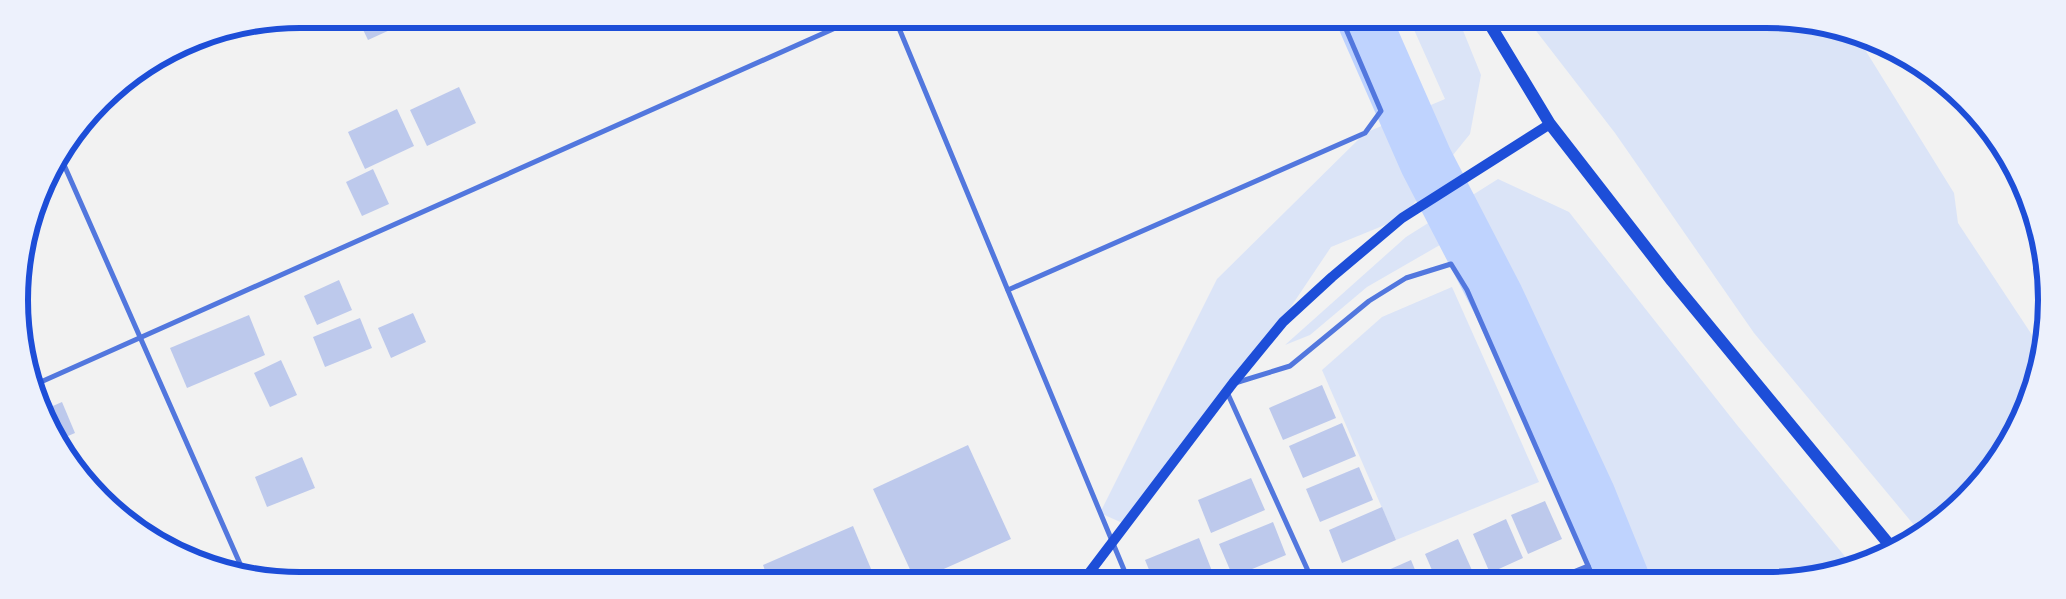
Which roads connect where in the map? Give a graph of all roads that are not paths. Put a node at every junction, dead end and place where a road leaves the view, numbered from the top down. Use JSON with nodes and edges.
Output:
{"nodes":[{"id":1,"x":834,"y":28,"type":"edge"},
{"id":2,"x":899,"y":28,"type":"edge"},
{"id":3,"x":1346,"y":28,"type":"edge"},
{"id":4,"x":1492,"y":28,"type":"edge"},
{"id":5,"x":1550,"y":124,"type":"junction"},
{"id":6,"x":64,"y":164,"type":"edge"},
{"id":7,"x":1008,"y":290,"type":"junction"},
{"id":8,"x":140,"y":337,"type":"junction"},
{"id":9,"x":41,"y":382,"type":"edge"},
{"id":10,"x":1234,"y":383,"type":"junction"},
{"id":11,"x":1227,"y":392,"type":"junction"},
{"id":12,"x":1888,"y":543,"type":"edge"},
{"id":13,"x":1113,"y":544,"type":"junction"},
{"id":14,"x":242,"y":565,"type":"edge"},
{"id":15,"x":1588,"y":566,"type":"junction"},
{"id":16,"x":1089,"y":572,"type":"edge"},
{"id":17,"x":1126,"y":572,"type":"edge"},
{"id":18,"x":1309,"y":572,"type":"edge"},
{"id":19,"x":1573,"y":572,"type":"edge"},
{"id":20,"x":1590,"y":572,"type":"edge"}],
"edges":[{"from":1,"to":8,"type":"street"},
{"from":2,"to":7,"type":"street"},
{"from":3,"to":7,"type":"street"},
{"from":4,"to":5,"type":"main road"},
{"from":5,"to":10,"type":"main road"},
{"from":5,"to":12,"type":"main road"},
{"from":6,"to":8,"type":"street"},
{"from":7,"to":13,"type":"street"},
{"from":8,"to":9,"type":"street"},
{"from":8,"to":14,"type":"street"},
{"from":10,"to":11,"type":"main road"},
{"from":10,"to":15,"type":"street"},
{"from":11,"to":13,"type":"main road"},
{"from":11,"to":18,"type":"street"},
{"from":13,"to":16,"type":"main road"},
{"from":13,"to":17,"type":"street"},
{"from":15,"to":19,"type":"street"},
{"from":15,"to":20,"type":"street"}]}
